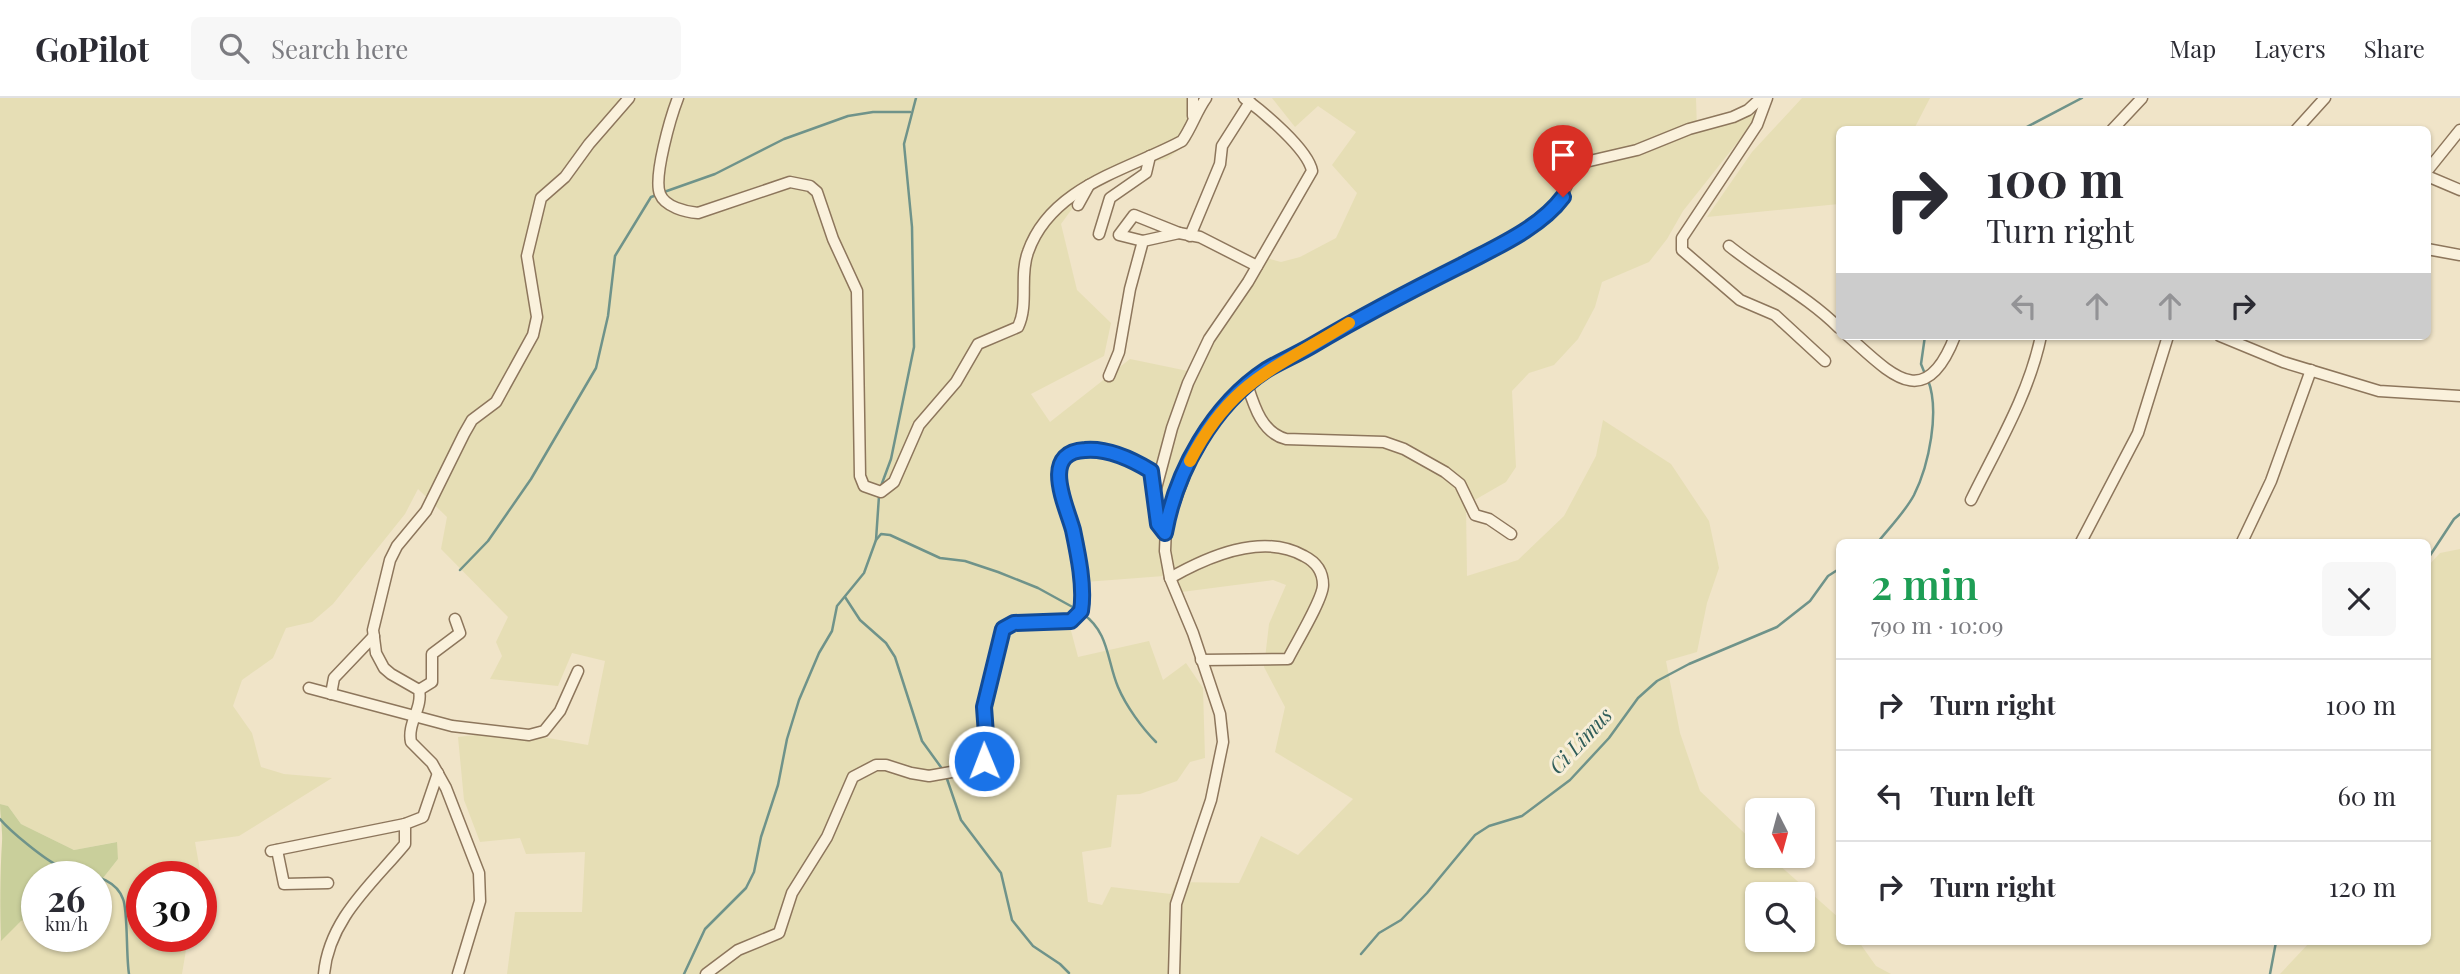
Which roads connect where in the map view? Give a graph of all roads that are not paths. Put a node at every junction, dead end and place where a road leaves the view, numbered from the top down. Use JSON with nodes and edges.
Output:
{"nodes":[{"id":1,"x":629,"y":98,"type":"edge"},
{"id":2,"x":678,"y":98,"type":"edge"},
{"id":3,"x":1193,"y":98,"type":"edge"},
{"id":4,"x":1206,"y":98,"type":"edge"},
{"id":5,"x":1761,"y":98,"type":"edge"},
{"id":6,"x":1767,"y":98,"type":"edge"},
{"id":7,"x":2142,"y":98,"type":"edge"},
{"id":8,"x":2325,"y":98,"type":"edge"},
{"id":9,"x":1247,"y":100,"type":"edge"},
{"id":10,"x":1193,"y":116,"type":"junction"},
{"id":11,"x":2116,"y":126,"type":"edge"},
{"id":12,"x":2300,"y":126,"type":"edge"},
{"id":13,"x":2460,"y":130,"type":"edge"},
{"id":14,"x":1150,"y":156,"type":"junction"},
{"id":15,"x":2431,"y":168,"type":"edge"},
{"id":16,"x":2431,"y":175,"type":"edge"},
{"id":17,"x":1091,"y":183,"type":"junction"},
{"id":18,"x":2460,"y":190,"type":"edge"},
{"id":19,"x":1078,"y":205,"type":"dead end"},
{"id":20,"x":1099,"y":234,"type":"dead end"},
{"id":21,"x":1184,"y":234,"type":"junction"},
{"id":22,"x":1143,"y":241,"type":"junction"},
{"id":23,"x":1730,"y":246,"type":"dead end"},
{"id":24,"x":2431,"y":250,"type":"edge"},
{"id":25,"x":2460,"y":255,"type":"edge"},
{"id":26,"x":1257,"y":266,"type":"junction"},
{"id":27,"x":1836,"y":325,"type":"edge"},
{"id":28,"x":1853,"y":340,"type":"edge"},
{"id":29,"x":1955,"y":340,"type":"edge"},
{"id":30,"x":2040,"y":340,"type":"edge"},
{"id":31,"x":2167,"y":340,"type":"edge"},
{"id":32,"x":2231,"y":340,"type":"edge"},
{"id":33,"x":1825,"y":361,"type":"dead end"},
{"id":34,"x":2311,"y":370,"type":"junction"},
{"id":35,"x":1109,"y":376,"type":"dead end"},
{"id":36,"x":1248,"y":384,"type":"junction"},
{"id":37,"x":2460,"y":396,"type":"edge"},
{"id":38,"x":1155,"y":492,"type":"junction"},
{"id":39,"x":1971,"y":500,"type":"dead end"},
{"id":40,"x":1165,"y":533,"type":"junction"},
{"id":41,"x":1511,"y":534,"type":"dead end"},
{"id":42,"x":2083,"y":539,"type":"edge"},
{"id":43,"x":2243,"y":539,"type":"edge"},
{"id":44,"x":1170,"y":578,"type":"junction"},
{"id":45,"x":455,"y":619,"type":"dead end"},
{"id":46,"x":374,"y":636,"type":"junction"},
{"id":47,"x":1201,"y":660,"type":"junction"},
{"id":48,"x":578,"y":671,"type":"dead end"},
{"id":49,"x":309,"y":688,"type":"dead end"},
{"id":50,"x":419,"y":690,"type":"junction"},
{"id":51,"x":331,"y":694,"type":"junction"},
{"id":52,"x":414,"y":716,"type":"junction"},
{"id":53,"x":438,"y":773,"type":"junction"},
{"id":54,"x":405,"y":824,"type":"junction"},
{"id":55,"x":328,"y":883,"type":"dead end"},
{"id":56,"x":324,"y":974,"type":"edge"},
{"id":57,"x":458,"y":974,"type":"edge"},
{"id":58,"x":706,"y":974,"type":"edge"},
{"id":59,"x":1174,"y":974,"type":"edge"}],
"edges":[{"from":1,"to":46,"type":"street"},
{"from":2,"to":17,"type":"street"},
{"from":3,"to":10,"type":"street"},
{"from":4,"to":10,"type":"street"},
{"from":5,"to":36,"type":"street"},
{"from":6,"to":33,"type":"street"},
{"from":7,"to":11,"type":"street"},
{"from":8,"to":12,"type":"street"},
{"from":9,"to":21,"type":"street"},
{"from":9,"to":26,"type":"street"},
{"from":10,"to":14,"type":"street"},
{"from":13,"to":15,"type":"street"},
{"from":14,"to":17,"type":"street"},
{"from":14,"to":20,"type":"street"},
{"from":16,"to":18,"type":"street"},
{"from":17,"to":19,"type":"street"},
{"from":21,"to":22,"type":"street"},
{"from":21,"to":22,"type":"street"},
{"from":21,"to":26,"type":"street"},
{"from":22,"to":35,"type":"street"},
{"from":23,"to":27,"type":"street"},
{"from":24,"to":25,"type":"street"},
{"from":26,"to":38,"type":"street"},
{"from":28,"to":29,"type":"street"},
{"from":30,"to":39,"type":"street"},
{"from":31,"to":42,"type":"street"},
{"from":32,"to":34,"type":"street"},
{"from":34,"to":37,"type":"street"},
{"from":34,"to":43,"type":"street"},
{"from":36,"to":40,"type":"street"},
{"from":36,"to":41,"type":"street"},
{"from":38,"to":40,"type":"street"},
{"from":38,"to":58,"type":"street"},
{"from":40,"to":44,"type":"street"},
{"from":44,"to":47,"type":"street"},
{"from":44,"to":47,"type":"street"},
{"from":45,"to":50,"type":"street"},
{"from":46,"to":50,"type":"street"},
{"from":46,"to":51,"type":"street"},
{"from":47,"to":59,"type":"street"},
{"from":48,"to":52,"type":"street"},
{"from":49,"to":51,"type":"street"},
{"from":50,"to":52,"type":"street"},
{"from":51,"to":52,"type":"street"},
{"from":52,"to":53,"type":"street"},
{"from":53,"to":54,"type":"street"},
{"from":53,"to":57,"type":"street"},
{"from":54,"to":55,"type":"street"},
{"from":54,"to":56,"type":"street"}]}
